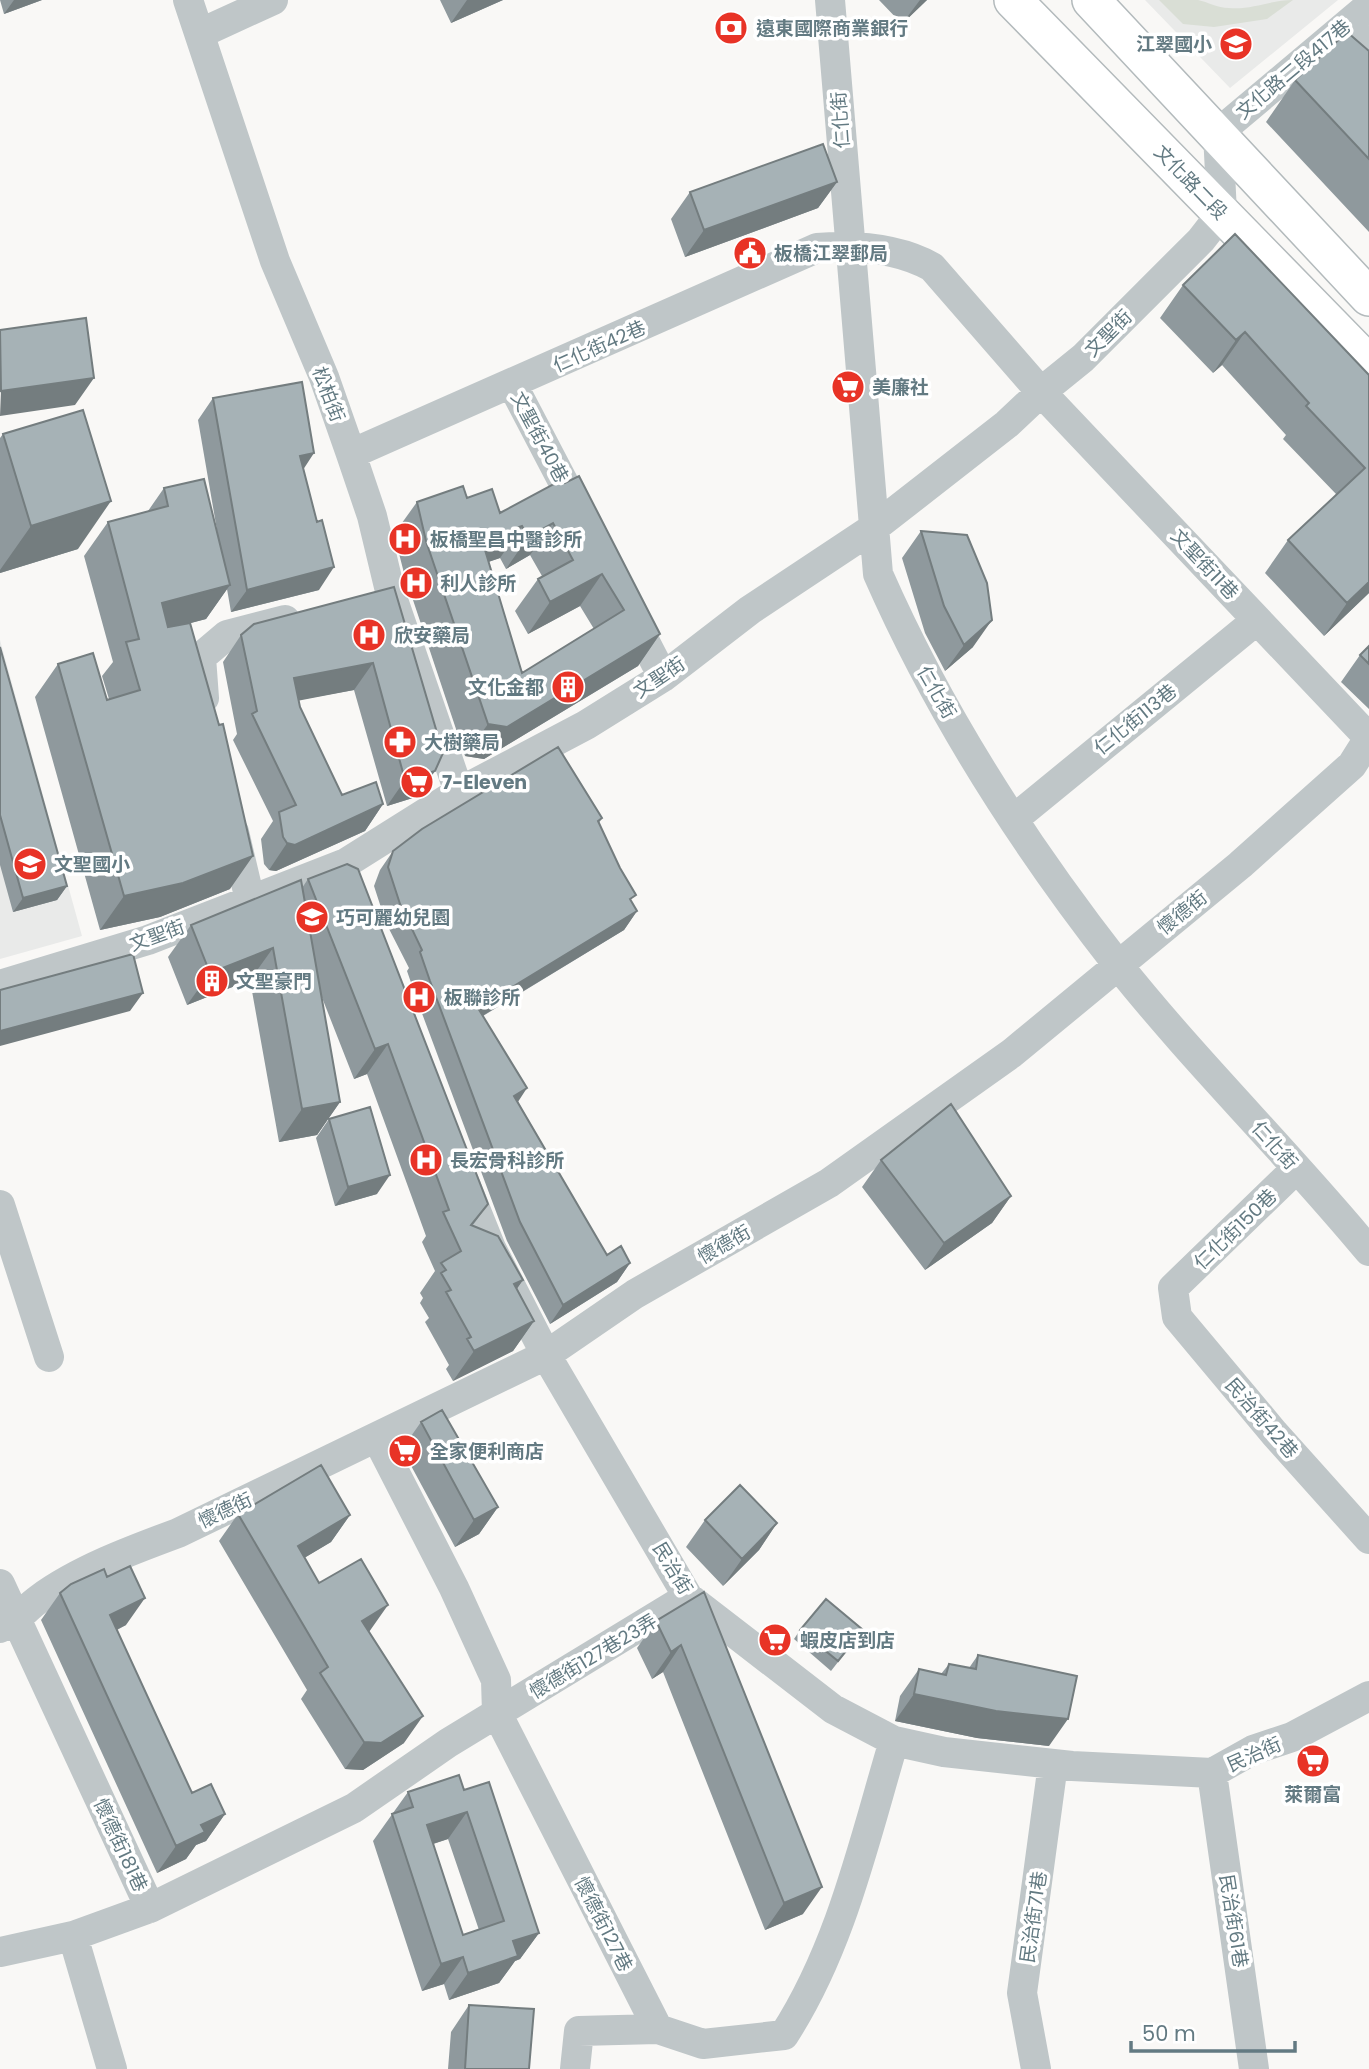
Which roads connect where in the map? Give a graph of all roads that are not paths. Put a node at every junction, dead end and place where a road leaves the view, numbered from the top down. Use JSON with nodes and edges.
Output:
{"nodes":[{"id":1,"x":188,"y":0,"type":"edge"},
{"id":2,"x":273,"y":0,"type":"edge"},
{"id":3,"x":830,"y":0,"type":"edge"},
{"id":4,"x":1013,"y":0,"type":"edge"},
{"id":5,"x":1091,"y":0,"type":"edge"},
{"id":6,"x":1363,"y":22,"type":"edge"},
{"id":7,"x":201,"y":33,"type":"junction"},
{"id":8,"x":1218,"y":133,"type":"junction"},
{"id":9,"x":1222,"y":213,"type":"junction"},
{"id":10,"x":848,"y":245,"type":"junction"},
{"id":11,"x":1369,"y":297,"type":"edge"},
{"id":12,"x":1369,"y":364,"type":"edge"},
{"id":13,"x":512,"y":384,"type":"junction"},
{"id":14,"x":1041,"y":392,"type":"junction"},
{"id":15,"x":351,"y":454,"type":"junction"},
{"id":16,"x":875,"y":527,"type":"junction"},
{"id":17,"x":592,"y":538,"type":"edge"},
{"id":18,"x":617,"y":588,"type":"edge"},
{"id":19,"x":314,"y":612,"type":"edge"},
{"id":20,"x":1257,"y":620,"type":"junction"},
{"id":21,"x":663,"y":677,"type":"junction"},
{"id":22,"x":209,"y":720,"type":"edge"},
{"id":23,"x":1369,"y":738,"type":"edge"},
{"id":24,"x":459,"y":792,"type":"junction"},
{"id":25,"x":229,"y":811,"type":"edge"},
{"id":26,"x":1014,"y":819,"type":"junction"},
{"id":27,"x":250,"y":900,"type":"junction"},
{"id":28,"x":1118,"y":965,"type":"junction"},
{"id":29,"x":0,"y":985,"type":"edge"},
{"id":30,"x":455,"y":1160,"type":"edge"},
{"id":31,"x":1296,"y":1169,"type":"junction"},
{"id":32,"x":0,"y":1205,"type":"edge"},
{"id":33,"x":1369,"y":1251,"type":"edge"},
{"id":34,"x":1173,"y":1288,"type":"joint"},
{"id":35,"x":546,"y":1355,"type":"junction"},
{"id":36,"x":50,"y":1357,"type":"dead end"},
{"id":37,"x":377,"y":1438,"type":"junction"},
{"id":38,"x":1369,"y":1539,"type":"edge"},
{"id":39,"x":0,"y":1584,"type":"edge"},
{"id":40,"x":688,"y":1597,"type":"junction"},
{"id":41,"x":9,"y":1624,"type":"edge"},
{"id":42,"x":1369,"y":1696,"type":"edge"},
{"id":43,"x":497,"y":1713,"type":"junction"},
{"id":44,"x":894,"y":1741,"type":"junction"},
{"id":45,"x":1054,"y":1764,"type":"junction"},
{"id":46,"x":1212,"y":1773,"type":"junction"},
{"id":47,"x":150,"y":1908,"type":"junction"},
{"id":48,"x":73,"y":1936,"type":"junction"},
{"id":49,"x":0,"y":1952,"type":"edge"},
{"id":50,"x":658,"y":2029,"type":"junction"},
{"id":51,"x":112,"y":2069,"type":"edge"},
{"id":52,"x":575,"y":2069,"type":"edge"},
{"id":53,"x":1036,"y":2069,"type":"edge"},
{"id":54,"x":1254,"y":2069,"type":"edge"}],
"edges":[{"from":1,"to":7,"type":"street","name":"松柏街"},
{"from":2,"to":7,"type":"street"},
{"from":3,"to":10,"type":"street","name":"仁化街"},
{"from":4,"to":9,"type":"main road","name":"文化路二段"},
{"from":5,"to":8,"type":"main road"},
{"from":6,"to":8,"type":"street","name":"文化路二段417巷"},
{"from":7,"to":15,"type":"street","name":"松柏街"},
{"from":8,"to":9,"type":"street"},
{"from":8,"to":11,"type":"main road"},
{"from":9,"to":12,"type":"main road","name":"文化路二段"},
{"from":9,"to":14,"type":"street","name":"文聖街"},
{"from":10,"to":13,"type":"street","name":"仁化街42巷"},
{"from":10,"to":14,"type":"street","name":"仁化街42巷"},
{"from":10,"to":16,"type":"street","name":"仁化街"},
{"from":13,"to":15,"type":"street","name":"仁化街42巷"},
{"from":13,"to":17,"type":"street","name":"文聖街40巷"},
{"from":14,"to":16,"type":"street","name":"文聖街"},
{"from":14,"to":20,"type":"street","name":"文聖街11巷"},
{"from":15,"to":24,"type":"street","name":"松柏街"},
{"from":16,"to":21,"type":"street","name":"文聖街"},
{"from":16,"to":26,"type":"street","name":"仁化街"},
{"from":18,"to":21,"type":"street"},
{"from":19,"to":22,"type":"street"},
{"from":20,"to":23,"type":"street","name":"文聖街11巷"},
{"from":20,"to":26,"type":"street","name":"仁化街113巷"},
{"from":21,"to":24,"type":"street","name":"文聖街"},
{"from":23,"to":28,"type":"street","name":"懷德街"},
{"from":24,"to":27,"type":"street","name":"文聖街"},
{"from":25,"to":27,"type":"street"},
{"from":26,"to":28,"type":"street","name":"仁化街"},
{"from":27,"to":29,"type":"street","name":"文聖街"},
{"from":28,"to":31,"type":"street","name":"仁化街"},
{"from":28,"to":35,"type":"street","name":"懷德街"},
{"from":30,"to":35,"type":"street","name":"民治街"},
{"from":31,"to":33,"type":"street","name":"仁化街"},
{"from":31,"to":34,"type":"street","name":"仁化街150巷"},
{"from":32,"to":36,"type":"street"},
{"from":34,"to":38,"type":"street","name":"民治街42巷"},
{"from":35,"to":37,"type":"street","name":"懷德街"},
{"from":35,"to":40,"type":"street","name":"民治街"},
{"from":37,"to":41,"type":"street","name":"懷德街"},
{"from":37,"to":43,"type":"street","name":"懷德街127巷"},
{"from":39,"to":41,"type":"street","name":"懷德街181巷"},
{"from":40,"to":43,"type":"street","name":"懷德街127巷23弄"},
{"from":40,"to":44,"type":"street","name":"民治街"},
{"from":41,"to":47,"type":"street","name":"懷德街181巷"},
{"from":42,"to":46,"type":"street","name":"民治街"},
{"from":43,"to":47,"type":"street"},
{"from":43,"to":50,"type":"street","name":"懷德街127巷"},
{"from":44,"to":45,"type":"street","name":"民治街"},
{"from":44,"to":50,"type":"street"},
{"from":45,"to":46,"type":"street","name":"民治街"},
{"from":45,"to":53,"type":"street","name":"民治街71巷"},
{"from":46,"to":54,"type":"street","name":"民治街61巷"},
{"from":47,"to":48,"type":"street","name":"懷德街181巷"},
{"from":48,"to":49,"type":"street","name":"懷德街181巷"},
{"from":48,"to":51,"type":"street"},
{"from":50,"to":52,"type":"street"}]}
